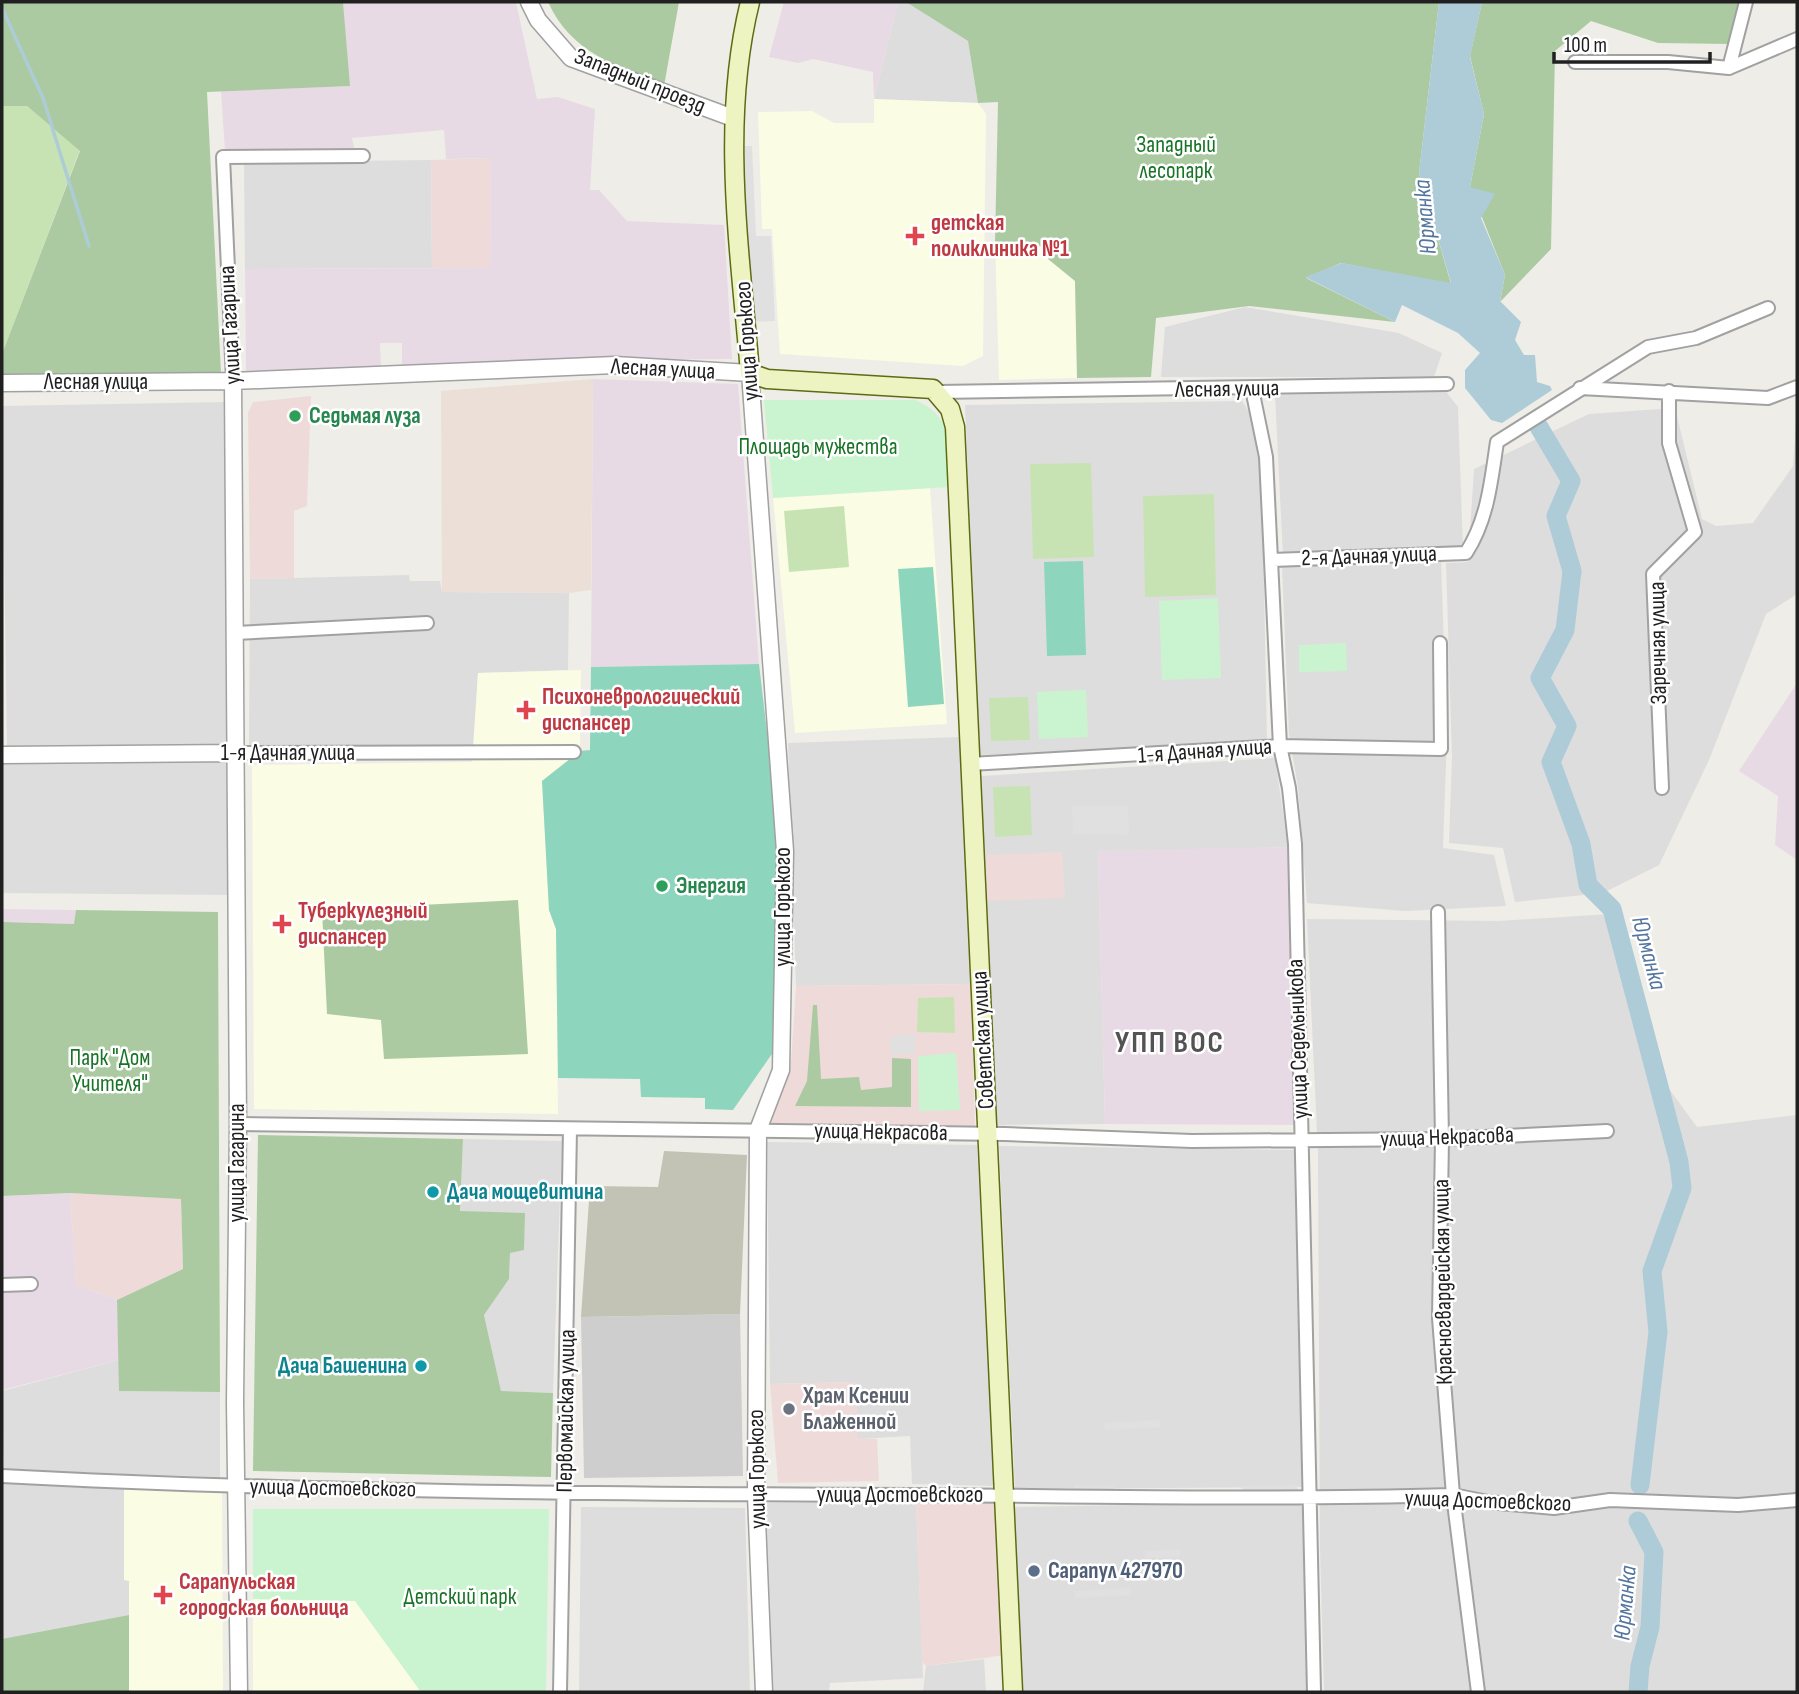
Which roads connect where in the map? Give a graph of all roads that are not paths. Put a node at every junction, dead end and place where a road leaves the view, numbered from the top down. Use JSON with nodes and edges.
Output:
{"nodes":[{"id":1,"x":529,"y":2,"type":"edge"},
{"id":2,"x":750,"y":2,"type":"edge"},
{"id":3,"x":1746,"y":2,"type":"edge"},
{"id":4,"x":1797,"y":39,"type":"edge"},
{"id":5,"x":1574,"y":62,"type":"dead end"},
{"id":6,"x":1728,"y":68,"type":"junction"},
{"id":7,"x":733,"y":118,"type":"junction"},
{"id":8,"x":363,"y":156,"type":"dead end"},
{"id":9,"x":1768,"y":308,"type":"dead end"},
{"id":10,"x":750,"y":373,"type":"junction"},
{"id":11,"x":233,"y":381,"type":"junction"},
{"id":12,"x":2,"y":383,"type":"edge"},
{"id":13,"x":1447,"y":384,"type":"dead end"},
{"id":14,"x":1797,"y":387,"type":"edge"},
{"id":15,"x":1580,"y":388,"type":"junction"},
{"id":16,"x":1252,"y":389,"type":"junction"},
{"id":17,"x":1669,"y":391,"type":"junction"},
{"id":18,"x":938,"y":392,"type":"junction"},
{"id":19,"x":1272,"y":560,"type":"junction"},
{"id":20,"x":427,"y":623,"type":"dead end"},
{"id":21,"x":235,"y":633,"type":"junction"},
{"id":22,"x":1440,"y":643,"type":"dead end"},
{"id":23,"x":1280,"y":746,"type":"junction"},
{"id":24,"x":574,"y":752,"type":"dead end"},
{"id":25,"x":236,"y":753,"type":"junction"},
{"id":26,"x":2,"y":755,"type":"edge"},
{"id":27,"x":970,"y":764,"type":"junction"},
{"id":28,"x":1662,"y":788,"type":"dead end"},
{"id":29,"x":1438,"y":912,"type":"dead end"},
{"id":30,"x":238,"y":1124,"type":"junction"},
{"id":31,"x":570,"y":1129,"type":"junction"},
{"id":32,"x":758,"y":1130,"type":"junction"},
{"id":33,"x":1607,"y":1130,"type":"dead end"},
{"id":34,"x":987,"y":1134,"type":"junction"},
{"id":35,"x":1442,"y":1139,"type":"junction"},
{"id":36,"x":1301,"y":1141,"type":"junction"},
{"id":37,"x":31,"y":1284,"type":"dead end"},
{"id":38,"x":2,"y":1285,"type":"edge"},
{"id":39,"x":2,"y":1476,"type":"edge"},
{"id":40,"x":235,"y":1485,"type":"junction"},
{"id":41,"x":565,"y":1493,"type":"junction"},
{"id":42,"x":756,"y":1495,"type":"junction"},
{"id":43,"x":1453,"y":1495,"type":"junction"},
{"id":44,"x":1004,"y":1496,"type":"junction"},
{"id":45,"x":1310,"y":1499,"type":"junction"},
{"id":46,"x":1797,"y":1500,"type":"edge"},
{"id":47,"x":239,"y":1692,"type":"edge"},
{"id":48,"x":561,"y":1692,"type":"edge"},
{"id":49,"x":764,"y":1692,"type":"edge"},
{"id":50,"x":1013,"y":1692,"type":"edge"},
{"id":51,"x":1314,"y":1692,"type":"edge"},
{"id":52,"x":1478,"y":1692,"type":"edge"}],
"edges":[{"from":1,"to":7,"type":"street","name":"Западный проезд"},
{"from":2,"to":7,"type":"main road","name":"улица Горького"},
{"from":3,"to":6,"type":"street"},
{"from":4,"to":6,"type":"street"},
{"from":5,"to":6,"type":"street"},
{"from":7,"to":10,"type":"main road","name":"улица Горького"},
{"from":8,"to":11,"type":"street","name":"улица Гагарина"},
{"from":9,"to":15,"type":"street"},
{"from":10,"to":11,"type":"street","name":"Лесная улица"},
{"from":10,"to":18,"type":"main road","name":"Лесная улица"},
{"from":10,"to":32,"type":"street","name":"улица Горького"},
{"from":11,"to":12,"type":"street","name":"Лесная улица"},
{"from":11,"to":21,"type":"street","name":"улица Гагарина"},
{"from":13,"to":16,"type":"street","name":"Лесная улица"},
{"from":14,"to":17,"type":"street"},
{"from":15,"to":17,"type":"street"},
{"from":15,"to":19,"type":"street","name":"2-я Дачная улица"},
{"from":16,"to":18,"type":"street","name":"Лесная улица"},
{"from":16,"to":19,"type":"street","name":"улица Седельникова"},
{"from":17,"to":28,"type":"street","name":"Заречная улица"},
{"from":18,"to":27,"type":"main road","name":"Советская улица"},
{"from":19,"to":23,"type":"street","name":"улица Седельникова"},
{"from":20,"to":21,"type":"street"},
{"from":21,"to":25,"type":"street","name":"улица Гагарина"},
{"from":22,"to":23,"type":"street","name":"1-я Дачная улица"},
{"from":23,"to":27,"type":"street","name":"1-я Дачная улица"},
{"from":23,"to":36,"type":"street","name":"улица Седельникова"},
{"from":24,"to":25,"type":"street","name":"1-я Дачная улица"},
{"from":25,"to":26,"type":"street","name":"1-я Дачная улица"},
{"from":25,"to":30,"type":"street","name":"улица Гагарина"},
{"from":27,"to":34,"type":"main road","name":"Советская улица"},
{"from":29,"to":35,"type":"street","name":"Красногвардейская улица"},
{"from":30,"to":31,"type":"street","name":"улица Некрасова"},
{"from":30,"to":40,"type":"street","name":"улица Гагарина"},
{"from":31,"to":32,"type":"street","name":"улица Некрасова"},
{"from":31,"to":41,"type":"street","name":"Первомайская улица"},
{"from":32,"to":34,"type":"street","name":"улица Некрасова"},
{"from":32,"to":42,"type":"street","name":"улица Горького"},
{"from":33,"to":35,"type":"street","name":"улица Некрасова"},
{"from":34,"to":36,"type":"street","name":"улица Некрасова"},
{"from":34,"to":44,"type":"main road","name":"Советская улица"},
{"from":35,"to":36,"type":"street","name":"улица Некрасова"},
{"from":35,"to":43,"type":"street","name":"Красногвардейская улица"},
{"from":36,"to":45,"type":"street","name":"улица Седельникова"},
{"from":37,"to":38,"type":"street"},
{"from":39,"to":40,"type":"street","name":"улица Достоевского"},
{"from":40,"to":41,"type":"street","name":"улица Достоевского"},
{"from":40,"to":47,"type":"street","name":"улица Гагарина"},
{"from":41,"to":42,"type":"street","name":"улица Достоевского"},
{"from":41,"to":48,"type":"street","name":"Первомайская улица"},
{"from":42,"to":44,"type":"street","name":"улица Достоевского"},
{"from":42,"to":49,"type":"street","name":"улица Горького"},
{"from":43,"to":45,"type":"street","name":"улица Достоевского"},
{"from":43,"to":46,"type":"street","name":"улица Достоевского"},
{"from":43,"to":52,"type":"street","name":"Красногвардейская улица"},
{"from":44,"to":45,"type":"street","name":"улица Достоевского"},
{"from":44,"to":50,"type":"main road","name":"Советская улица"},
{"from":45,"to":51,"type":"street","name":"улица Седельникова"}]}
